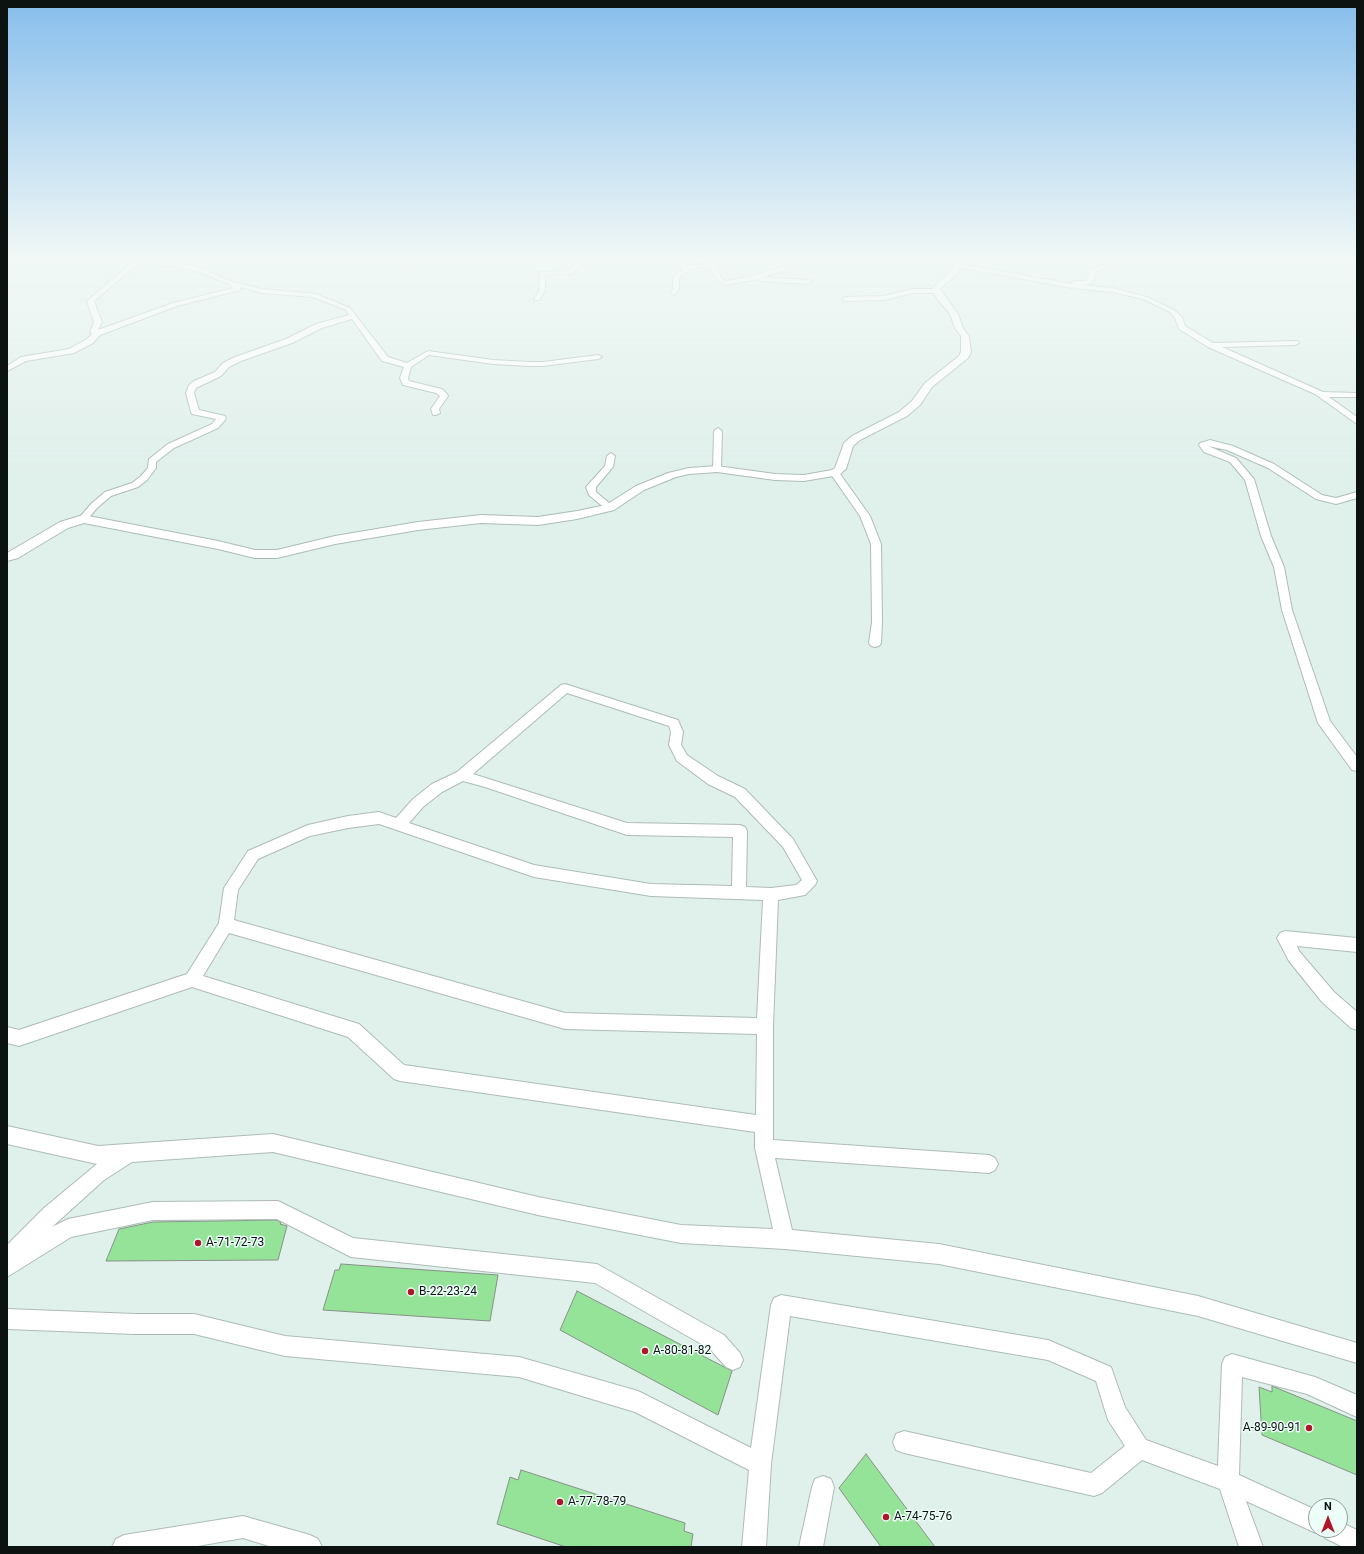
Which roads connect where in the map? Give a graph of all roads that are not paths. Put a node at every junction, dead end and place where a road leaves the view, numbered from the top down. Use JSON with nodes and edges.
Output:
{"nodes":[{"id":1,"x":95,"y":331,"type":"edge"},
{"id":2,"x":104,"y":331,"type":"edge"},
{"id":3,"x":310,"y":331,"type":"edge"},
{"id":4,"x":364,"y":331,"type":"edge"},
{"id":5,"x":961,"y":331,"type":"edge"},
{"id":6,"x":1187,"y":331,"type":"edge"},
{"id":7,"x":97,"y":333,"type":"junction"},
{"id":8,"x":1295,"y":343,"type":"dead end"},
{"id":9,"x":1211,"y":346,"type":"junction"},
{"id":10,"x":598,"y":357,"type":"dead end"},
{"id":11,"x":408,"y":366,"type":"junction"},
{"id":12,"x":7,"y":370,"type":"edge"},
{"id":13,"x":1322,"y":394,"type":"junction"},
{"id":14,"x":1357,"y":395,"type":"edge"},
{"id":15,"x":436,"y":413,"type":"dead end"},
{"id":16,"x":1357,"y":420,"type":"edge"},
{"id":17,"x":718,"y":431,"type":"dead end"},
{"id":18,"x":611,"y":456,"type":"dead end"},
{"id":19,"x":717,"y":469,"type":"junction"},
{"id":20,"x":835,"y":473,"type":"junction"},
{"id":21,"x":1357,"y":495,"type":"edge"},
{"id":22,"x":610,"y":508,"type":"junction"},
{"id":23,"x":83,"y":519,"type":"junction"},
{"id":24,"x":7,"y":558,"type":"edge"},
{"id":25,"x":875,"y":643,"type":"dead end"},
{"id":26,"x":1357,"y":766,"type":"edge"},
{"id":27,"x":462,"y":776,"type":"junction"},
{"id":28,"x":399,"y":825,"type":"junction"},
{"id":29,"x":739,"y":893,"type":"junction"},
{"id":30,"x":771,"y":894,"type":"junction"},
{"id":31,"x":226,"y":925,"type":"junction"},
{"id":32,"x":1357,"y":945,"type":"edge"},
{"id":33,"x":192,"y":980,"type":"junction"},
{"id":34,"x":1357,"y":1022,"type":"edge"},
{"id":35,"x":765,"y":1026,"type":"junction"},
{"id":36,"x":7,"y":1035,"type":"edge"},
{"id":37,"x":765,"y":1125,"type":"junction"},
{"id":38,"x":7,"y":1135,"type":"edge"},
{"id":39,"x":764,"y":1148,"type":"junction"},
{"id":40,"x":129,"y":1153,"type":"junction"},
{"id":41,"x":989,"y":1164,"type":"dead end"},
{"id":42,"x":785,"y":1239,"type":"junction"},
{"id":43,"x":7,"y":1259,"type":"edge"},
{"id":44,"x":7,"y":1267,"type":"edge"},
{"id":45,"x":7,"y":1318,"type":"edge"},
{"id":46,"x":1357,"y":1353,"type":"edge"},
{"id":47,"x":734,"y":1360,"type":"dead end"},
{"id":48,"x":1357,"y":1406,"type":"edge"},
{"id":49,"x":904,"y":1442,"type":"dead end"},
{"id":50,"x":1138,"y":1448,"type":"junction"},
{"id":51,"x":760,"y":1464,"type":"junction"},
{"id":52,"x":1228,"y":1481,"type":"junction"},
{"id":53,"x":823,"y":1487,"type":"dead end"},
{"id":54,"x":1308,"y":1518,"type":"edge"},
{"id":55,"x":1348,"y":1538,"type":"edge"},
{"id":56,"x":1357,"y":1542,"type":"edge"},
{"id":57,"x":124,"y":1547,"type":"edge"},
{"id":58,"x":310,"y":1547,"type":"edge"},
{"id":59,"x":754,"y":1547,"type":"edge"},
{"id":60,"x":811,"y":1547,"type":"edge"},
{"id":61,"x":1251,"y":1547,"type":"edge"}],
"edges":[{"from":1,"to":7,"type":"street"},
{"from":2,"to":7,"type":"street"},
{"from":3,"to":23,"type":"street"},
{"from":4,"to":11,"type":"street"},
{"from":5,"to":20,"type":"street"},
{"from":6,"to":9,"type":"street"},
{"from":7,"to":12,"type":"street"},
{"from":8,"to":9,"type":"street"},
{"from":9,"to":13,"type":"street"},
{"from":10,"to":11,"type":"street"},
{"from":11,"to":15,"type":"street"},
{"from":13,"to":14,"type":"street"},
{"from":13,"to":16,"type":"street"},
{"from":17,"to":19,"type":"street"},
{"from":18,"to":22,"type":"street"},
{"from":19,"to":20,"type":"street"},
{"from":19,"to":22,"type":"street"},
{"from":20,"to":25,"type":"street"},
{"from":21,"to":26,"type":"street"},
{"from":22,"to":23,"type":"street"},
{"from":23,"to":24,"type":"street"},
{"from":27,"to":28,"type":"street"},
{"from":27,"to":29,"type":"street"},
{"from":27,"to":30,"type":"street"},
{"from":28,"to":29,"type":"street"},
{"from":28,"to":31,"type":"street"},
{"from":29,"to":30,"type":"street"},
{"from":30,"to":35,"type":"street"},
{"from":31,"to":33,"type":"street"},
{"from":31,"to":35,"type":"street"},
{"from":32,"to":34,"type":"street"},
{"from":33,"to":36,"type":"street"},
{"from":33,"to":37,"type":"street"},
{"from":35,"to":37,"type":"street"},
{"from":37,"to":39,"type":"street"},
{"from":38,"to":40,"type":"street"},
{"from":39,"to":41,"type":"street"},
{"from":39,"to":42,"type":"street"},
{"from":40,"to":42,"type":"street"},
{"from":40,"to":43,"type":"street"},
{"from":42,"to":46,"type":"street"},
{"from":44,"to":47,"type":"street"},
{"from":45,"to":51,"type":"street"},
{"from":48,"to":52,"type":"street"},
{"from":49,"to":50,"type":"street"},
{"from":50,"to":51,"type":"street"},
{"from":50,"to":52,"type":"street"},
{"from":51,"to":59,"type":"street"},
{"from":52,"to":54,"type":"street"},
{"from":52,"to":61,"type":"street"},
{"from":53,"to":60,"type":"street"},
{"from":55,"to":56,"type":"street"},
{"from":57,"to":58,"type":"street"}]}
